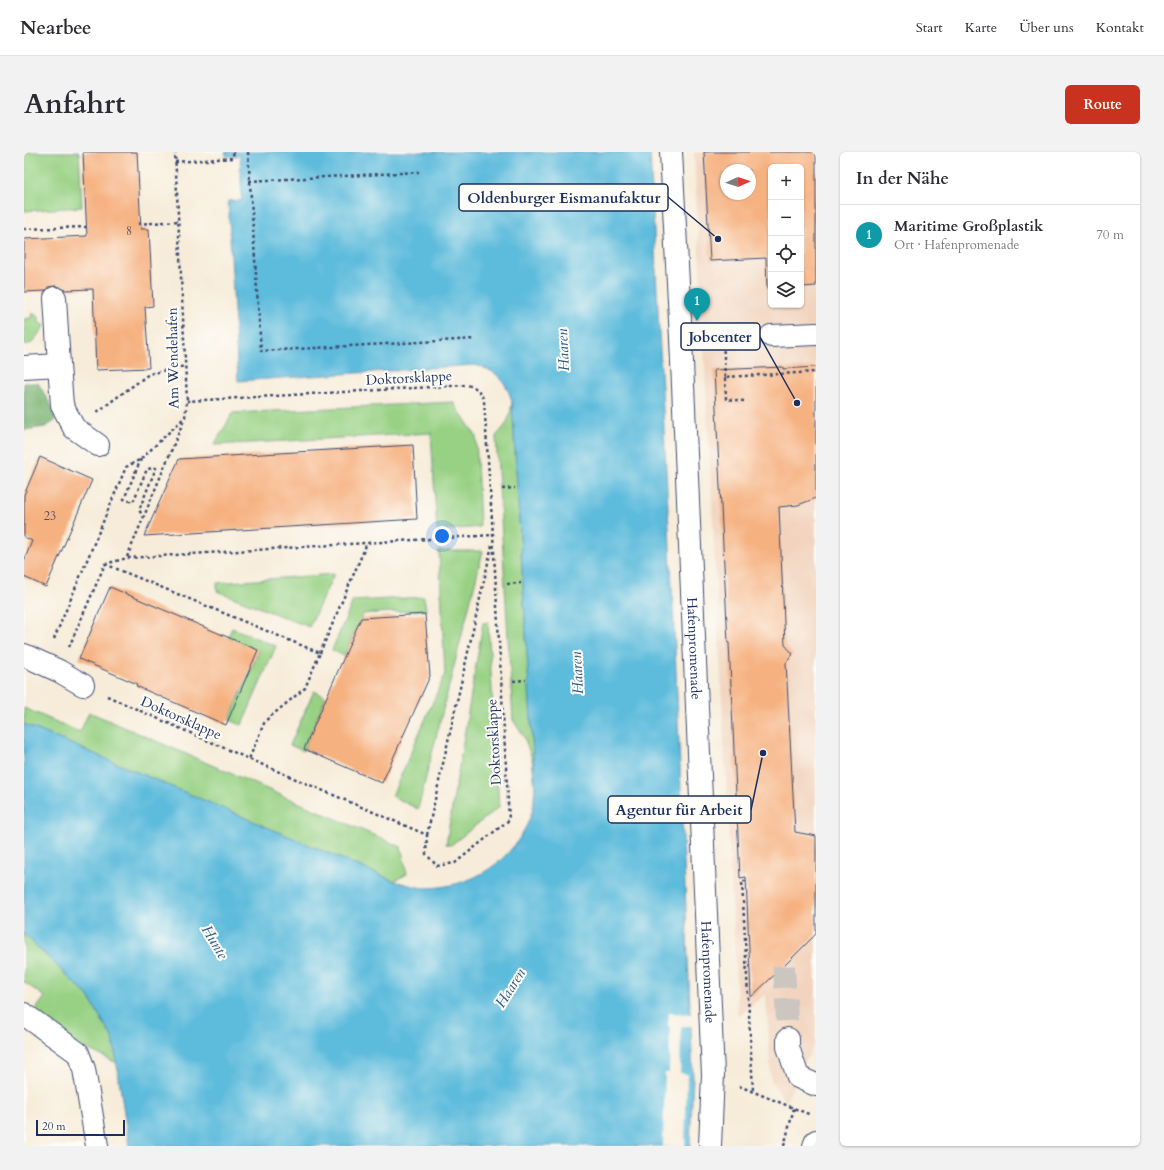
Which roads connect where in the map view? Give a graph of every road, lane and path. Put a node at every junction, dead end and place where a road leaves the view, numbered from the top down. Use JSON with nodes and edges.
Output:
{"nodes":[{"id":1,"x":175,"y":152,"type":"edge"},
{"id":2,"x":234,"y":152,"type":"edge"},
{"id":3,"x":248,"y":152,"type":"edge"},
{"id":4,"x":671,"y":152,"type":"edge"},
{"id":5,"x":175,"y":162,"type":"junction"},
{"id":6,"x":419,"y":172,"type":"dead end"},
{"id":7,"x":249,"y":181,"type":"junction"},
{"id":8,"x":179,"y":222,"type":"junction"},
{"id":9,"x":138,"y":224,"type":"dead end"},
{"id":10,"x":86,"y":227,"type":"dead end"},
{"id":11,"x":24,"y":228,"type":"edge"},
{"id":12,"x":55,"y":298,"type":"dead end"},
{"id":13,"x":816,"y":334,"type":"edge"},
{"id":14,"x":771,"y":336,"type":"joint"},
{"id":15,"x":723,"y":338,"type":"junction"},
{"id":16,"x":475,"y":339,"type":"dead end"},
{"id":17,"x":681,"y":339,"type":"junction"},
{"id":18,"x":59,"y":365,"type":"junction"},
{"id":19,"x":185,"y":366,"type":"junction"},
{"id":20,"x":24,"y":367,"type":"edge"},
{"id":21,"x":816,"y":372,"type":"edge"},
{"id":22,"x":725,"y":377,"type":"junction"},
{"id":23,"x":187,"y":401,"type":"junction"},
{"id":24,"x":744,"y":401,"type":"dead end"},
{"id":25,"x":185,"y":417,"type":"junction"},
{"id":26,"x":74,"y":428,"type":"junction"},
{"id":27,"x":98,"y":444,"type":"dead end"},
{"id":28,"x":141,"y":459,"type":"junction"},
{"id":29,"x":515,"y":488,"type":"dead end"},
{"id":30,"x":502,"y":489,"type":"dead end"},
{"id":31,"x":144,"y":516,"type":"junction"},
{"id":32,"x":493,"y":535,"type":"junction"},
{"id":33,"x":493,"y":541,"type":"junction"},
{"id":34,"x":367,"y":543,"type":"junction"},
{"id":35,"x":127,"y":558,"type":"junction"},
{"id":36,"x":105,"y":564,"type":"junction"},
{"id":37,"x":521,"y":583,"type":"dead end"},
{"id":38,"x":507,"y":584,"type":"dead end"},
{"id":39,"x":320,"y":653,"type":"junction"},
{"id":40,"x":42,"y":664,"type":"edge"},
{"id":41,"x":526,"y":680,"type":"dead end"},
{"id":42,"x":513,"y":681,"type":"dead end"},
{"id":43,"x":83,"y":685,"type":"joint"},
{"id":44,"x":249,"y":759,"type":"junction"},
{"id":45,"x":428,"y":835,"type":"junction"},
{"id":46,"x":746,"y":880,"type":"dead end"},
{"id":47,"x":24,"y":1014,"type":"edge"},
{"id":48,"x":788,"y":1039,"type":"tunnel mouth"},
{"id":49,"x":713,"y":1075,"type":"junction"},
{"id":50,"x":816,"y":1085,"type":"edge"},
{"id":51,"x":752,"y":1091,"type":"junction"},
{"id":52,"x":816,"y":1117,"type":"edge"},
{"id":53,"x":816,"y":1141,"type":"edge"},
{"id":54,"x":96,"y":1146,"type":"edge"},
{"id":55,"x":710,"y":1146,"type":"edge"},
{"id":56,"x":814,"y":1146,"type":"edge"}],
"edges":[{"from":1,"to":5,"type":"path","name":"Am Wendehafen"},
{"from":2,"to":5,"type":"path"},
{"from":3,"to":7,"type":"path"},
{"from":4,"to":17,"type":"street","name":"Hafenpromenade"},
{"from":5,"to":8,"type":"path","name":"Am Wendehafen"},
{"from":6,"to":7,"type":"path"},
{"from":7,"to":16,"type":"path"},
{"from":8,"to":9,"type":"path"},
{"from":8,"to":19,"type":"path","name":"Am Wendehafen"},
{"from":10,"to":11,"type":"path"},
{"from":12,"to":18,"type":"street"},
{"from":13,"to":14,"type":"street"},
{"from":14,"to":15,"type":"path"},
{"from":15,"to":17,"type":"path"},
{"from":15,"to":22,"type":"path"},
{"from":17,"to":49,"type":"street","name":"Hafenpromenade"},
{"from":18,"to":20,"type":"street"},
{"from":18,"to":26,"type":"street"},
{"from":19,"to":23,"type":"path","name":"Am Wendehafen"},
{"from":19,"to":26,"type":"path"},
{"from":21,"to":22,"type":"path"},
{"from":22,"to":24,"type":"path"},
{"from":23,"to":25,"type":"path","name":"Am Wendehafen"},
{"from":23,"to":32,"type":"path","name":"Doktorsklappe"},
{"from":25,"to":28,"type":"path","name":"Am Wendehafen"},
{"from":25,"to":31,"type":"path"},
{"from":26,"to":27,"type":"street"},
{"from":28,"to":31,"type":"path"},
{"from":28,"to":40,"type":"path","name":"Am Wendehafen"},
{"from":29,"to":30,"type":"path"},
{"from":31,"to":35,"type":"path"},
{"from":32,"to":33,"type":"path","name":"Doktorsklappe"},
{"from":32,"to":34,"type":"path"},
{"from":33,"to":45,"type":"path","name":"Doktorsklappe"},
{"from":33,"to":45,"type":"path","name":"Doktorsklappe"},
{"from":34,"to":35,"type":"path"},
{"from":34,"to":39,"type":"path"},
{"from":35,"to":36,"type":"path"},
{"from":36,"to":39,"type":"path"},
{"from":36,"to":40,"type":"path"},
{"from":37,"to":38,"type":"path"},
{"from":39,"to":44,"type":"path"},
{"from":40,"to":43,"type":"street"},
{"from":41,"to":42,"type":"path"},
{"from":43,"to":44,"type":"path","name":"Doktorsklappe"},
{"from":44,"to":45,"type":"path","name":"Doktorsklappe"},
{"from":46,"to":51,"type":"path"},
{"from":47,"to":54,"type":"street"},
{"from":48,"to":50,"type":"street"},
{"from":49,"to":51,"type":"path"},
{"from":49,"to":55,"type":"street","name":"Hafenpromenade"},
{"from":51,"to":52,"type":"path"},
{"from":53,"to":56,"type":"street"}]}
